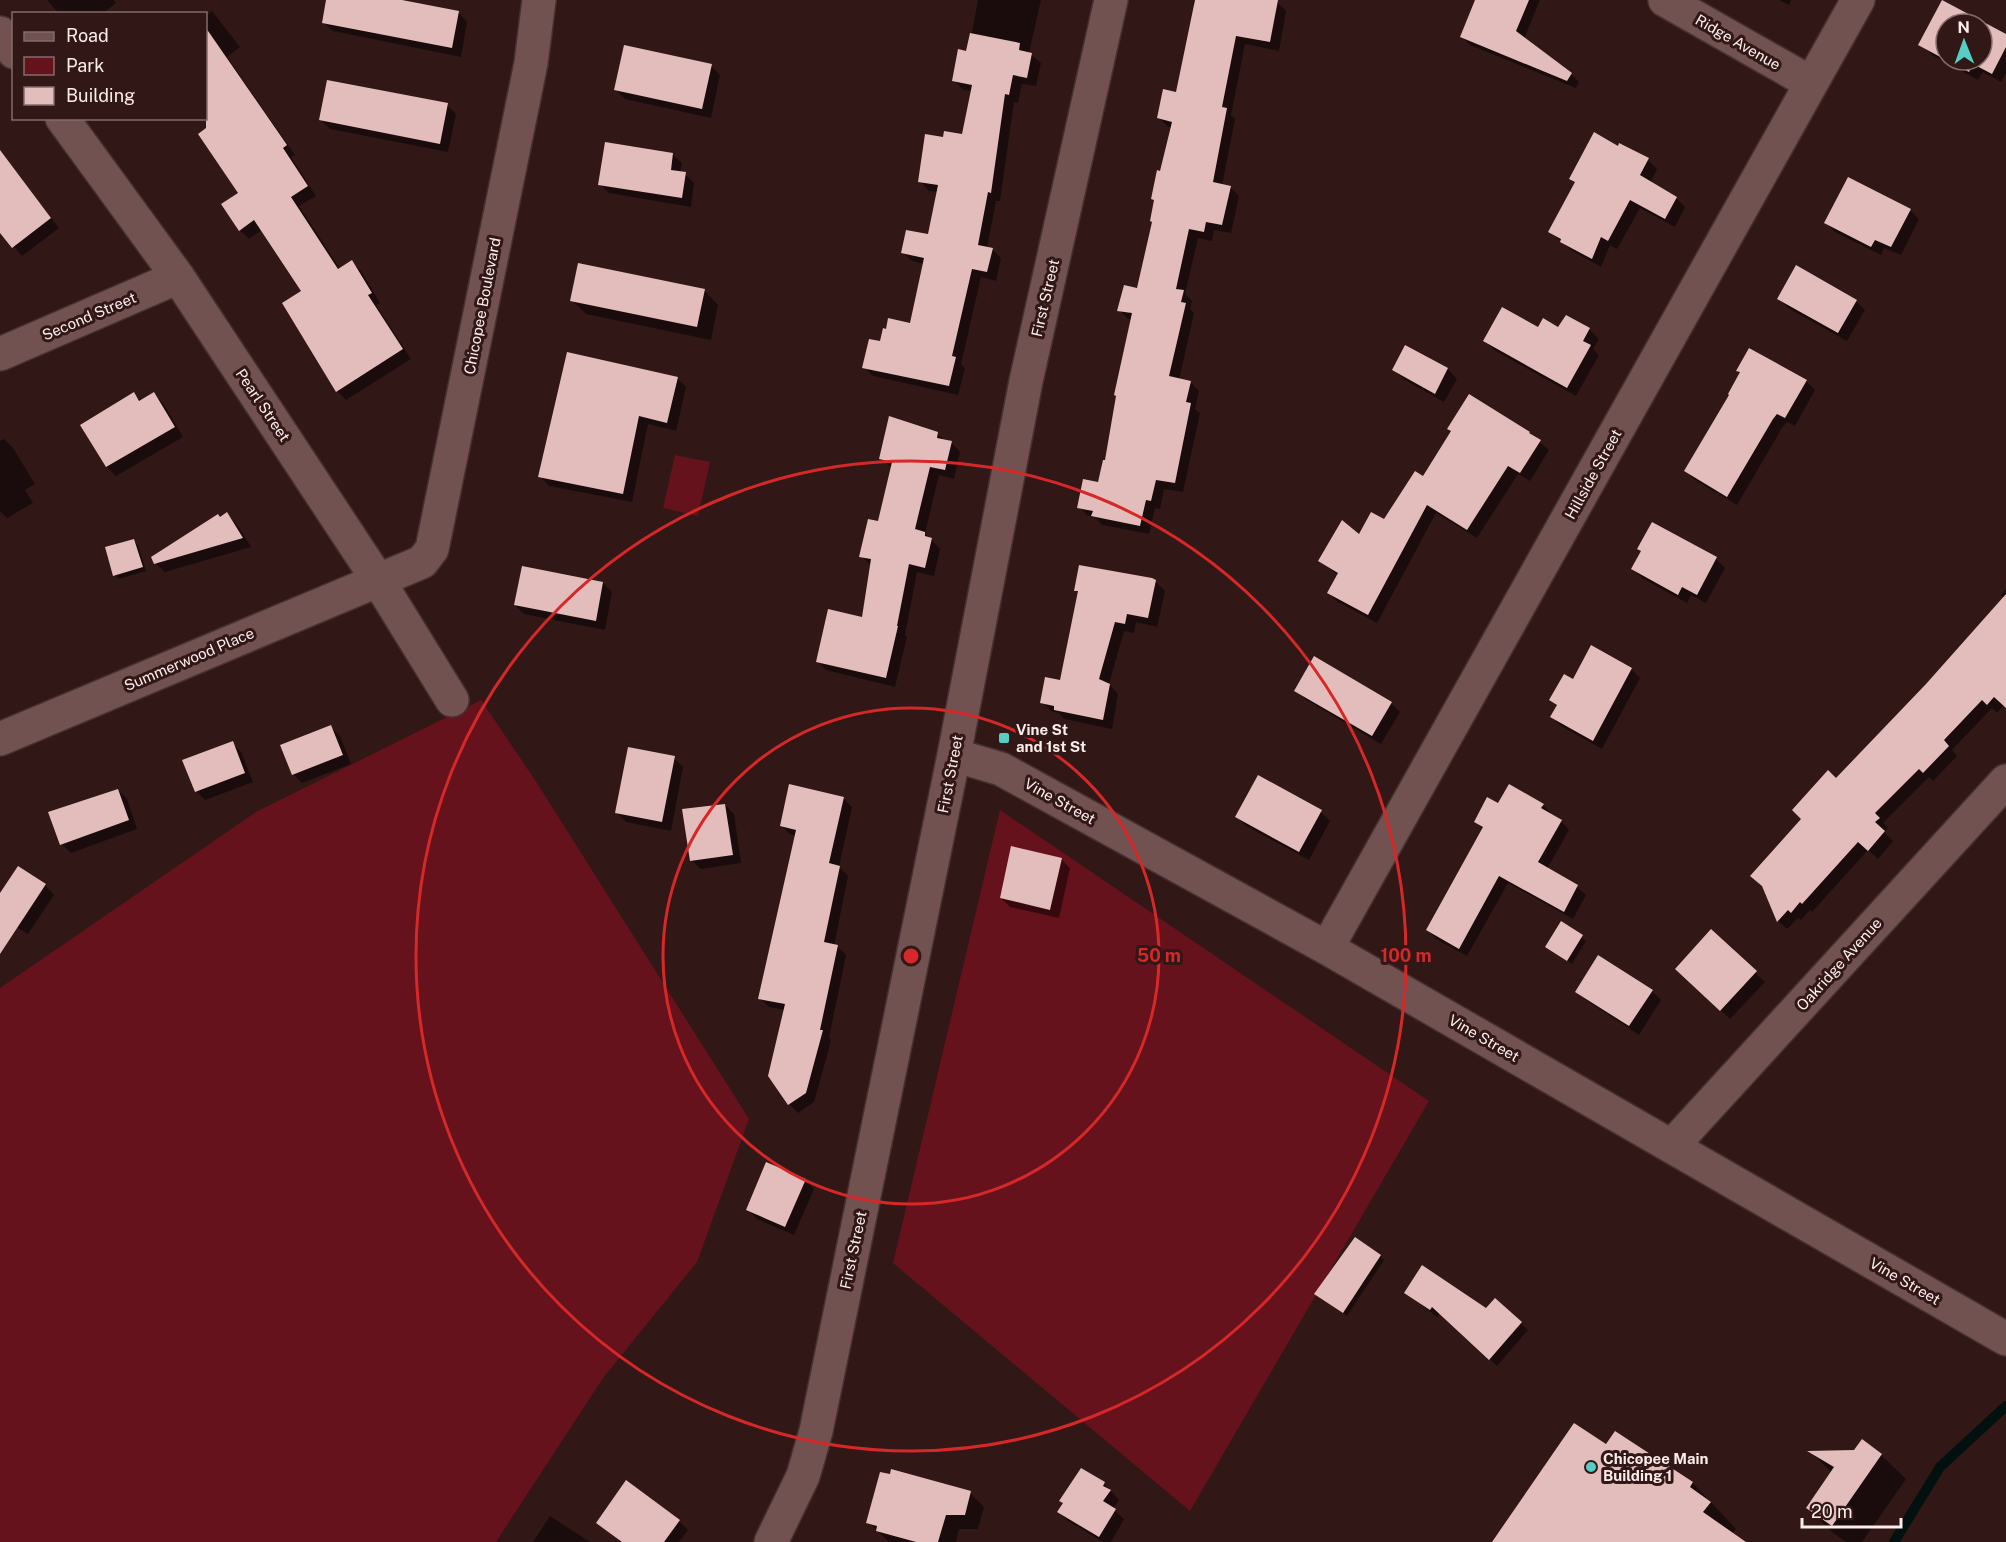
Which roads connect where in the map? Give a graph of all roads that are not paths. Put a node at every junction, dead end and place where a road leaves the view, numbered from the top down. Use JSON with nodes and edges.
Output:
{"nodes":[{"id":1,"x":539,"y":0,"type":"edge"},
{"id":2,"x":1111,"y":0,"type":"edge"},
{"id":3,"x":1665,"y":0,"type":"edge"},
{"id":4,"x":1858,"y":0,"type":"edge"},
{"id":5,"x":0,"y":33,"type":"edge"},
{"id":6,"x":12,"y":49,"type":"edge"},
{"id":7,"x":1811,"y":83,"type":"junction"},
{"id":8,"x":63,"y":120,"type":"edge"},
{"id":9,"x":178,"y":277,"type":"junction"},
{"id":10,"x":0,"y":354,"type":"edge"},
{"id":11,"x":378,"y":580,"type":"junction"},
{"id":12,"x":453,"y":700,"type":"dead end"},
{"id":13,"x":0,"y":739,"type":"edge"},
{"id":14,"x":954,"y":755,"type":"junction"},
{"id":15,"x":2006,"y":781,"type":"edge"},
{"id":16,"x":1327,"y":948,"type":"junction"},
{"id":17,"x":1672,"y":1146,"type":"junction"},
{"id":18,"x":2006,"y":1339,"type":"edge"},
{"id":19,"x":771,"y":1542,"type":"edge"}],
"edges":[{"from":1,"to":11,"type":"street","name":"Chicopee Boulevard"},
{"from":2,"to":14,"type":"street","name":"First Street"},
{"from":3,"to":7,"type":"street","name":"Ridge Avenue"},
{"from":4,"to":7,"type":"street","name":"Hillside Street"},
{"from":5,"to":6,"type":"street"},
{"from":7,"to":16,"type":"street","name":"Hillside Street"},
{"from":8,"to":9,"type":"street","name":"Pearl Street"},
{"from":9,"to":10,"type":"street","name":"Second Street"},
{"from":9,"to":11,"type":"street","name":"Pearl Street"},
{"from":11,"to":12,"type":"street","name":"Pearl Street"},
{"from":11,"to":13,"type":"street","name":"Summerwood Place"},
{"from":14,"to":16,"type":"street","name":"Vine Street"},
{"from":14,"to":19,"type":"street","name":"First Street"},
{"from":15,"to":17,"type":"street","name":"Oakridge Avenue"},
{"from":16,"to":17,"type":"street","name":"Vine Street"},
{"from":17,"to":18,"type":"street","name":"Vine Street"}]}
